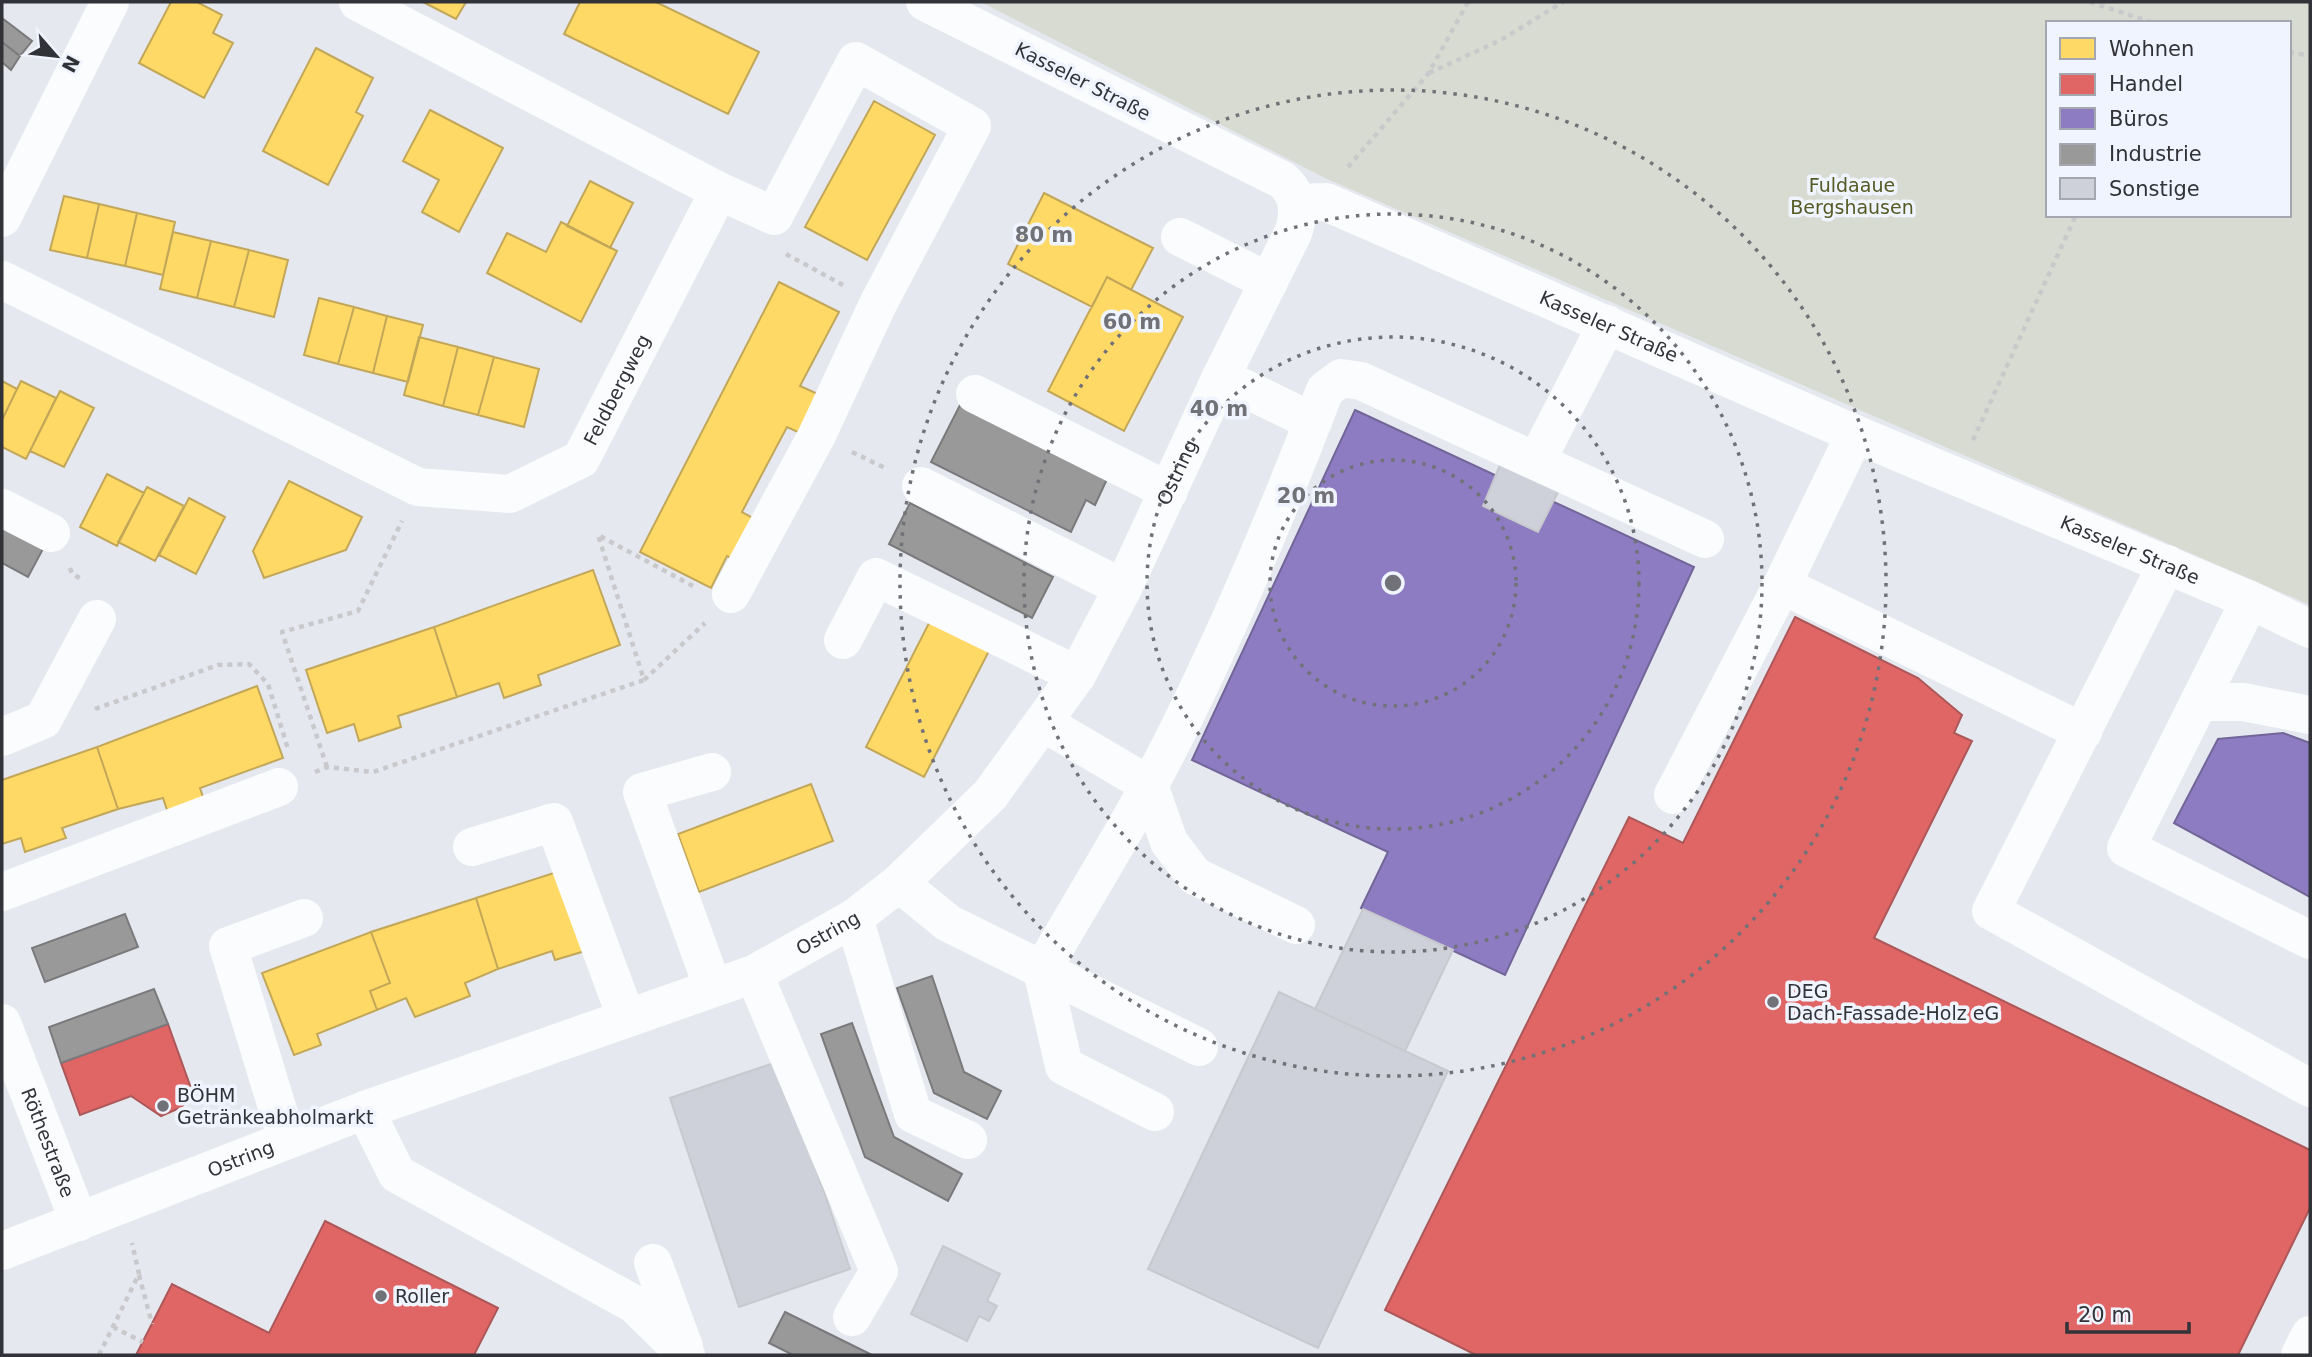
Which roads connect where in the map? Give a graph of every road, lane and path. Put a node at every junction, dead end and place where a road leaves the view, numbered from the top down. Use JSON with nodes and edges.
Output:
{"nodes":[{"id":1,"x":110,"y":2,"type":"edge"},
{"id":2,"x":358,"y":2,"type":"edge"},
{"id":3,"x":925,"y":2,"type":"edge"},
{"id":4,"x":1468,"y":2,"type":"edge"},
{"id":5,"x":1563,"y":2,"type":"edge"},
{"id":6,"x":2090,"y":2,"type":"edge"},
{"id":7,"x":2148,"y":21,"type":"edge"},
{"id":8,"x":2291,"y":52,"type":"edge"},
{"id":9,"x":2310,"y":56,"type":"edge"},
{"id":10,"x":1428,"y":74,"type":"junction"},
{"id":11,"x":719,"y":191,"type":"junction"},
{"id":12,"x":1312,"y":202,"type":"junction"},
{"id":13,"x":2075,"y":217,"type":"edge"},
{"id":14,"x":2,"y":218,"type":"edge"},
{"id":15,"x":1180,"y":237,"type":"dead end"},
{"id":16,"x":781,"y":251,"type":"dead end"},
{"id":17,"x":2,"y":280,"type":"edge"},
{"id":18,"x":1269,"y":282,"type":"junction"},
{"id":19,"x":878,"y":304,"type":"junction"},
{"id":20,"x":1606,"y":324,"type":"junction"},
{"id":21,"x":1221,"y":377,"type":"junction"},
{"id":22,"x":975,"y":394,"type":"dead end"},
{"id":23,"x":1313,"y":422,"type":"junction"},
{"id":24,"x":1855,"y":434,"type":"junction"},
{"id":25,"x":817,"y":435,"type":"junction"},
{"id":26,"x":1537,"y":460,"type":"junction"},
{"id":27,"x":1956,"y":477,"type":"junction"},
{"id":28,"x":921,"y":486,"type":"joint"},
{"id":29,"x":418,"y":487,"type":"junction"},
{"id":30,"x":1169,"y":491,"type":"junction"},
{"id":31,"x":2,"y":508,"type":"edge"},
{"id":32,"x":51,"y":533,"type":"joint"},
{"id":33,"x":1705,"y":539,"type":"dead end"},
{"id":34,"x":2167,"y":564,"type":"junction"},
{"id":35,"x":1782,"y":585,"type":"junction"},
{"id":36,"x":1123,"y":588,"type":"junction"},
{"id":37,"x":728,"y":598,"type":"junction"},
{"id":38,"x":2250,"y":600,"type":"junction"},
{"id":39,"x":95,"y":602,"type":"joint"},
{"id":40,"x":2310,"y":629,"type":"edge"},
{"id":41,"x":844,"y":640,"type":"dead end"},
{"id":42,"x":1077,"y":676,"type":"junction"},
{"id":43,"x":644,"y":680,"type":"junction"},
{"id":44,"x":2199,"y":702,"type":"junction"},
{"id":45,"x":2310,"y":715,"type":"edge"},
{"id":46,"x":43,"y":720,"type":"junction"},
{"id":47,"x":1044,"y":723,"type":"junction"},
{"id":48,"x":2083,"y":732,"type":"junction"},
{"id":49,"x":2,"y":737,"type":"edge"},
{"id":50,"x":327,"y":767,"type":"junction"},
{"id":51,"x":712,"y":772,"type":"dead end"},
{"id":52,"x":288,"y":783,"type":"junction"},
{"id":53,"x":1149,"y":785,"type":"junction"},
{"id":54,"x":1672,"y":795,"type":"dead end"},
{"id":55,"x":472,"y":847,"type":"dead end"},
{"id":56,"x":899,"y":883,"type":"junction"},
{"id":57,"x":2,"y":892,"type":"edge"},
{"id":58,"x":304,"y":918,"type":"dead end"},
{"id":59,"x":854,"y":918,"type":"junction"},
{"id":60,"x":1296,"y":926,"type":"dead end"},
{"id":61,"x":2310,"y":940,"type":"edge"},
{"id":62,"x":1042,"y":970,"type":"junction"},
{"id":63,"x":754,"y":974,"type":"junction"},
{"id":64,"x":713,"y":988,"type":"junction"},
{"id":65,"x":626,"y":1017,"type":"junction"},
{"id":66,"x":2,"y":1027,"type":"edge"},
{"id":67,"x":1199,"y":1047,"type":"dead end"},
{"id":68,"x":2310,"y":1088,"type":"edge"},
{"id":69,"x":365,"y":1110,"type":"junction"},
{"id":70,"x":1155,"y":1112,"type":"dead end"},
{"id":71,"x":287,"y":1140,"type":"junction"},
{"id":72,"x":968,"y":1140,"type":"dead end"},
{"id":73,"x":125,"y":1204,"type":"junction"},
{"id":74,"x":79,"y":1222,"type":"junction"},
{"id":75,"x":2,"y":1251,"type":"edge"},
{"id":76,"x":653,"y":1263,"type":"dead end"},
{"id":77,"x":139,"y":1274,"type":"junction"},
{"id":78,"x":852,"y":1317,"type":"dead end"},
{"id":79,"x":152,"y":1324,"type":"dead end"},
{"id":80,"x":113,"y":1327,"type":"junction"},
{"id":81,"x":2310,"y":1335,"type":"edge"},
{"id":82,"x":143,"y":1342,"type":"dead end"},
{"id":83,"x":99,"y":1355,"type":"edge"},
{"id":84,"x":686,"y":1355,"type":"edge"},
{"id":85,"x":2300,"y":1355,"type":"edge"}],
"edges":[{"from":1,"to":14,"type":"street"},
{"from":2,"to":11,"type":"street"},
{"from":3,"to":12,"type":"street","name":"Kasseler Straße"},
{"from":4,"to":10,"type":"path"},
{"from":5,"to":10,"type":"path"},
{"from":6,"to":7,"type":"path"},
{"from":8,"to":9,"type":"path"},
{"from":10,"to":12,"type":"path"},
{"from":11,"to":19,"type":"street"},
{"from":11,"to":29,"type":"street","name":"Feldbergweg"},
{"from":12,"to":18,"type":"street","name":"Ostring"},
{"from":12,"to":20,"type":"street","name":"Kasseler Straße"},
{"from":13,"to":27,"type":"path"},
{"from":15,"to":18,"type":"street"},
{"from":16,"to":19,"type":"path"},
{"from":17,"to":29,"type":"street","name":"Feldbergweg"},
{"from":18,"to":21,"type":"street","name":"Ostring"},
{"from":19,"to":25,"type":"street"},
{"from":20,"to":24,"type":"street","name":"Kasseler Straße"},
{"from":20,"to":26,"type":"street"},
{"from":21,"to":23,"type":"street"},
{"from":21,"to":30,"type":"street","name":"Ostring"},
{"from":22,"to":30,"type":"street"},
{"from":23,"to":26,"type":"street"},
{"from":23,"to":53,"type":"street"},
{"from":24,"to":27,"type":"street","name":"Kasseler Straße"},
{"from":24,"to":35,"type":"street"},
{"from":25,"to":28,"type":"path"},
{"from":25,"to":37,"type":"street"},
{"from":26,"to":33,"type":"street"},
{"from":27,"to":34,"type":"street","name":"Kasseler Straße"},
{"from":28,"to":36,"type":"street"},
{"from":29,"to":50,"type":"path"},
{"from":30,"to":36,"type":"street","name":"Ostring"},
{"from":31,"to":32,"type":"street"},
{"from":32,"to":39,"type":"path"},
{"from":34,"to":38,"type":"street","name":"Kasseler Straße"},
{"from":34,"to":48,"type":"street"},
{"from":35,"to":48,"type":"street"},
{"from":35,"to":54,"type":"street"},
{"from":36,"to":42,"type":"street","name":"Ostring"},
{"from":37,"to":43,"type":"path"},
{"from":37,"to":43,"type":"path"},
{"from":38,"to":40,"type":"street","name":"Kasseler Straße"},
{"from":38,"to":44,"type":"street"},
{"from":39,"to":46,"type":"street"},
{"from":41,"to":42,"type":"street"},
{"from":42,"to":47,"type":"street","name":"Ostring"},
{"from":43,"to":50,"type":"path"},
{"from":44,"to":45,"type":"street"},
{"from":44,"to":61,"type":"street"},
{"from":46,"to":49,"type":"street"},
{"from":46,"to":52,"type":"path"},
{"from":47,"to":53,"type":"street"},
{"from":47,"to":56,"type":"street","name":"Ostring"},
{"from":48,"to":68,"type":"street"},
{"from":50,"to":52,"type":"path"},
{"from":51,"to":64,"type":"street"},
{"from":52,"to":57,"type":"street"},
{"from":53,"to":60,"type":"street"},
{"from":53,"to":62,"type":"street"},
{"from":55,"to":65,"type":"street"},
{"from":56,"to":59,"type":"street","name":"Ostring"},
{"from":56,"to":62,"type":"street"},
{"from":58,"to":71,"type":"street"},
{"from":59,"to":63,"type":"street","name":"Ostring"},
{"from":59,"to":72,"type":"street"},
{"from":62,"to":67,"type":"street"},
{"from":62,"to":70,"type":"street"},
{"from":63,"to":64,"type":"street","name":"Ostring"},
{"from":63,"to":78,"type":"street"},
{"from":64,"to":65,"type":"street","name":"Ostring"},
{"from":65,"to":69,"type":"street","name":"Ostring"},
{"from":66,"to":74,"type":"street","name":"Röthestraße"},
{"from":69,"to":71,"type":"street","name":"Ostring"},
{"from":69,"to":84,"type":"street"},
{"from":71,"to":73,"type":"street","name":"Ostring"},
{"from":73,"to":74,"type":"street","name":"Ostring"},
{"from":73,"to":77,"type":"path"},
{"from":74,"to":75,"type":"street","name":"Ostring"},
{"from":76,"to":84,"type":"street"},
{"from":77,"to":79,"type":"path"},
{"from":77,"to":80,"type":"path"},
{"from":80,"to":82,"type":"path"},
{"from":80,"to":83,"type":"path"},
{"from":81,"to":85,"type":"street"}]}
